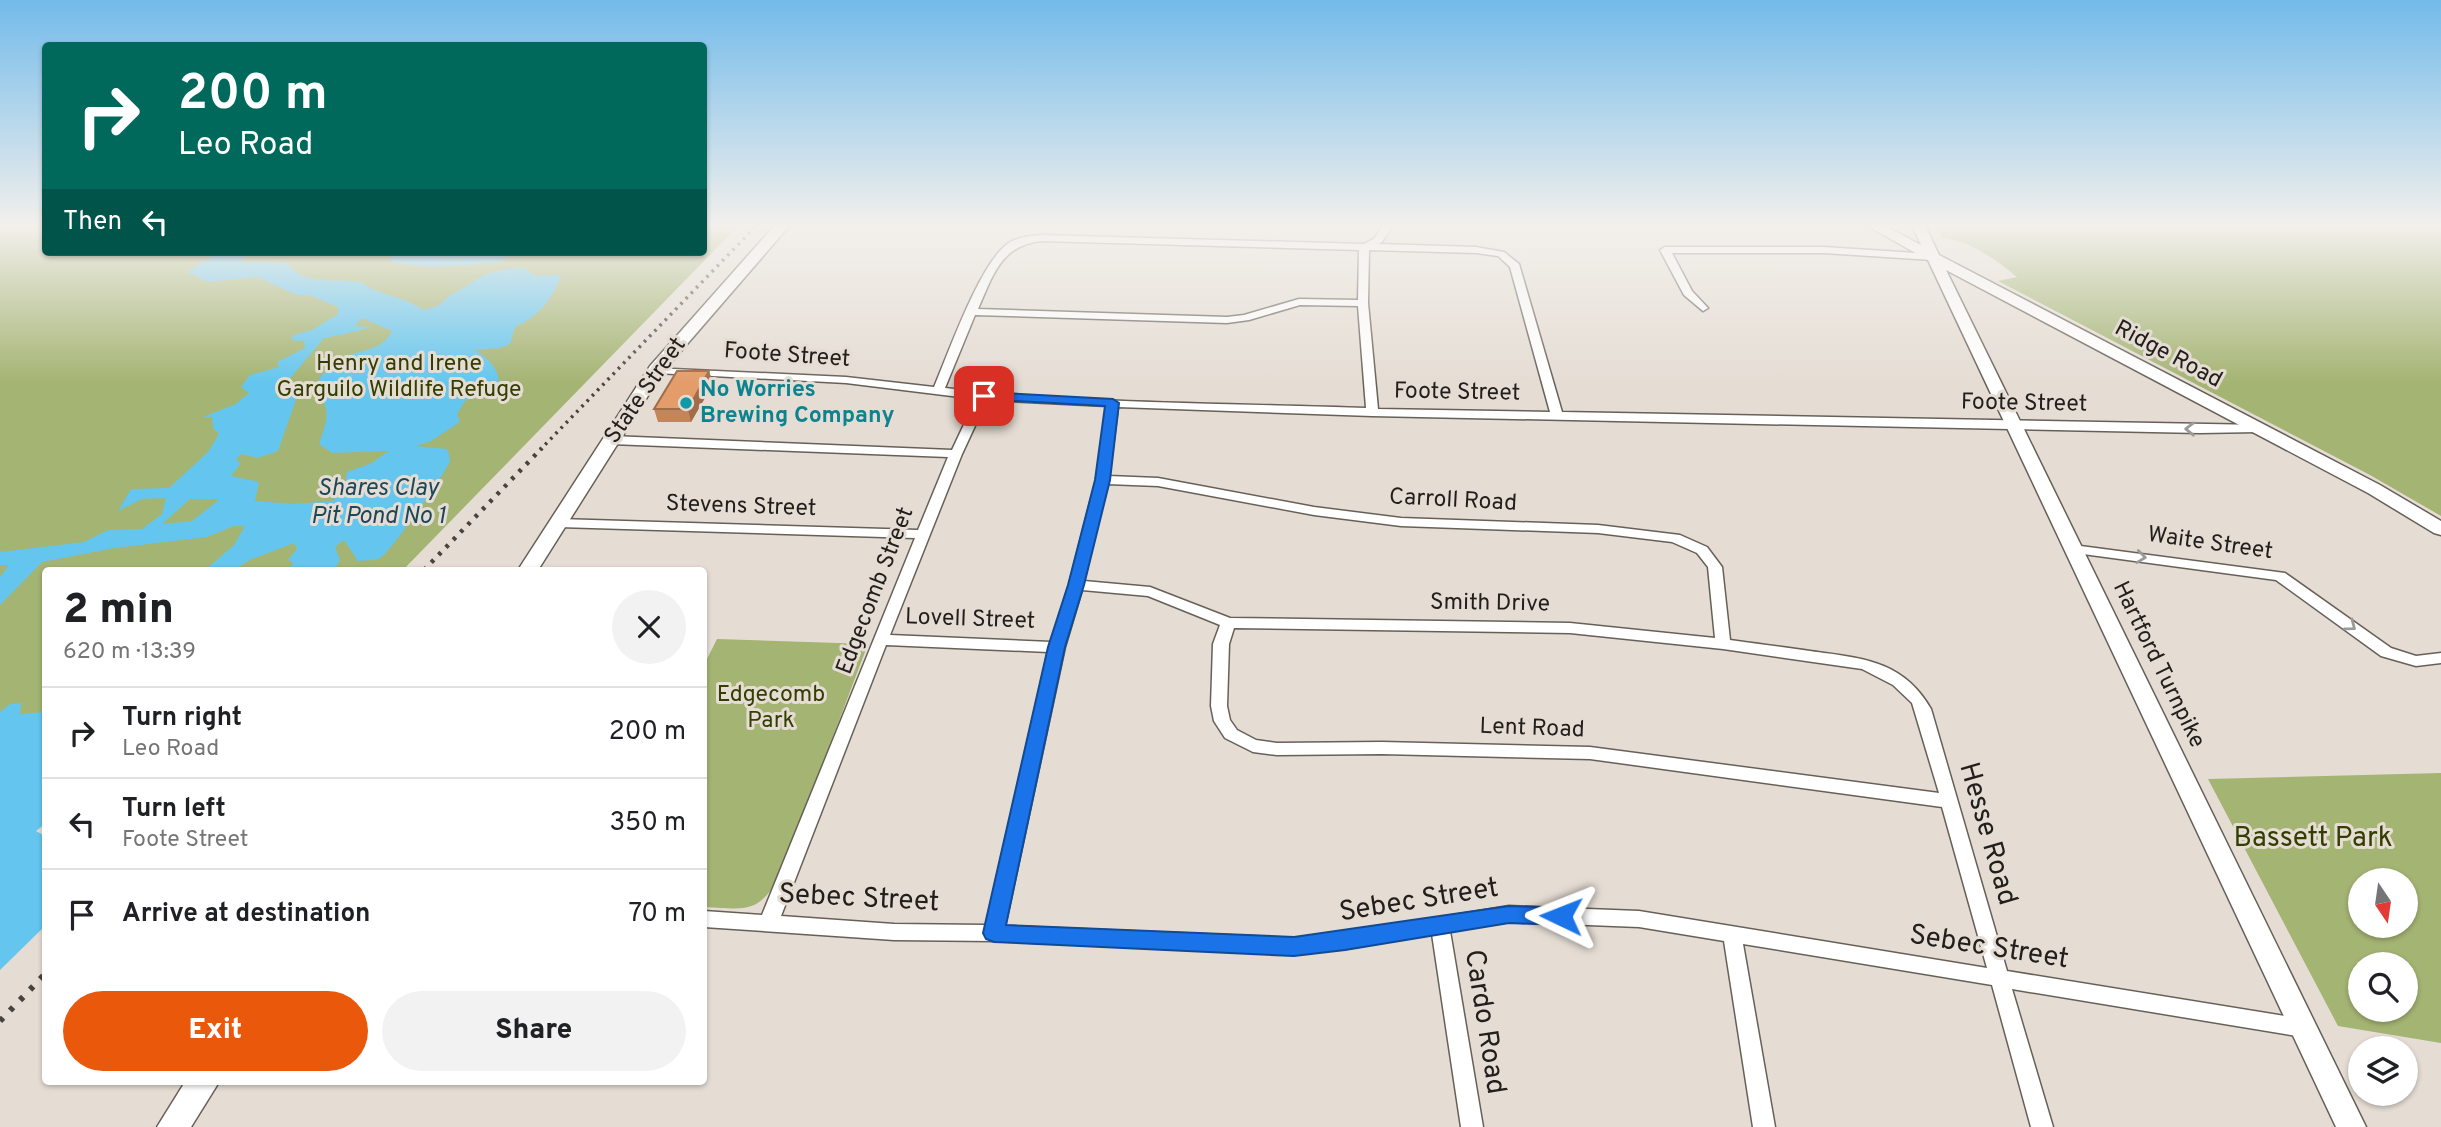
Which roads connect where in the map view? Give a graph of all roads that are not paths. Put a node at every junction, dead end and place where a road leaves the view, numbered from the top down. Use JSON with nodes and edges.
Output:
{"nodes":[{"id":1,"x":735,"y":278,"type":"edge"},
{"id":2,"x":990,"y":278,"type":"edge"},
{"id":3,"x":1363,"y":278,"type":"edge"},
{"id":4,"x":1517,"y":278,"type":"edge"},
{"id":5,"x":1679,"y":278,"type":"edge"},
{"id":6,"x":1942,"y":278,"type":"edge"},
{"id":7,"x":1971,"y":278,"type":"edge"},
{"id":8,"x":1363,"y":303,"type":"junction"},
{"id":9,"x":1703,"y":308,"type":"dead end"},
{"id":10,"x":973,"y":312,"type":"junction"},
{"id":11,"x":656,"y":370,"type":"junction"},
{"id":12,"x":939,"y":390,"type":"junction"},
{"id":13,"x":984,"y":396,"type":"junction"},
{"id":14,"x":1113,"y":403,"type":"junction"},
{"id":15,"x":1372,"y":412,"type":"junction"},
{"id":16,"x":1557,"y":415,"type":"junction"},
{"id":17,"x":2013,"y":425,"type":"junction"},
{"id":18,"x":2258,"y":428,"type":"junction"},
{"id":19,"x":611,"y":440,"type":"junction"},
{"id":20,"x":956,"y":454,"type":"junction"},
{"id":21,"x":1102,"y":480,"type":"junction"},
{"id":22,"x":559,"y":523,"type":"junction"},
{"id":23,"x":2441,"y":529,"type":"edge"},
{"id":24,"x":923,"y":534,"type":"junction"},
{"id":25,"x":2073,"y":549,"type":"junction"},
{"id":26,"x":530,"y":567,"type":"edge"},
{"id":27,"x":1076,"y":585,"type":"junction"},
{"id":28,"x":1228,"y":622,"type":"junction"},
{"id":29,"x":882,"y":640,"type":"junction"},
{"id":30,"x":1723,"y":644,"type":"junction"},
{"id":31,"x":1057,"y":647,"type":"junction"},
{"id":32,"x":2441,"y":658,"type":"edge"},
{"id":33,"x":1903,"y":683,"type":"joint"},
{"id":34,"x":1947,"y":801,"type":"junction"},
{"id":35,"x":707,"y":919,"type":"edge"},
{"id":36,"x":769,"y":922,"type":"junction"},
{"id":37,"x":1440,"y":925,"type":"junction"},
{"id":38,"x":994,"y":933,"type":"junction"},
{"id":39,"x":1732,"y":933,"type":"junction"},
{"id":40,"x":1999,"y":978,"type":"junction"},
{"id":41,"x":2302,"y":1028,"type":"junction"},
{"id":42,"x":200,"y":1085,"type":"edge"},
{"id":43,"x":173,"y":1127,"type":"edge"},
{"id":44,"x":1472,"y":1127,"type":"edge"},
{"id":45,"x":1764,"y":1127,"type":"edge"},
{"id":46,"x":2042,"y":1127,"type":"edge"},
{"id":47,"x":2351,"y":1127,"type":"edge"}],
"edges":[{"from":1,"to":11,"type":"main road","name":"State Street"},
{"from":2,"to":10,"type":"street"},
{"from":3,"to":8,"type":"street"},
{"from":4,"to":16,"type":"street"},
{"from":5,"to":9,"type":"street"},
{"from":6,"to":17,"type":"main road","name":"Hartford Turnpike"},
{"from":7,"to":18,"type":"main road","name":"Ridge Road"},
{"from":8,"to":10,"type":"street"},
{"from":8,"to":15,"type":"street"},
{"from":10,"to":12,"type":"street"},
{"from":11,"to":12,"type":"street","name":"Foote Street"},
{"from":11,"to":19,"type":"main road","name":"State Street"},
{"from":12,"to":13,"type":"street","name":"Foote Street"},
{"from":13,"to":14,"type":"street","name":"Foote Street"},
{"from":13,"to":20,"type":"street","name":"Edgecomb Street"},
{"from":14,"to":15,"type":"street","name":"Foote Street"},
{"from":14,"to":21,"type":"street"},
{"from":15,"to":16,"type":"street","name":"Foote Street"},
{"from":16,"to":17,"type":"street","name":"Foote Street"},
{"from":18,"to":17,"type":"street","name":"Foote Street","one_way":true},
{"from":17,"to":25,"type":"main road","name":"Hartford Turnpike"},
{"from":18,"to":23,"type":"main road","name":"Ridge Road"},
{"from":19,"to":20,"type":"street"},
{"from":19,"to":22,"type":"main road","name":"State Street"},
{"from":20,"to":24,"type":"street","name":"Edgecomb Street"},
{"from":21,"to":27,"type":"street"},
{"from":21,"to":30,"type":"street","name":"Carroll Road"},
{"from":22,"to":24,"type":"street","name":"Stevens Street"},
{"from":22,"to":26,"type":"main road","name":"State Street"},
{"from":24,"to":29,"type":"street","name":"Edgecomb Street"},
{"from":25,"to":32,"type":"street","name":"Waite Street","one_way":true},
{"from":25,"to":41,"type":"main road","name":"Hartford Turnpike"},
{"from":27,"to":28,"type":"street","name":"Smith Drive"},
{"from":27,"to":31,"type":"street"},
{"from":28,"to":30,"type":"street","name":"Smith Drive"},
{"from":28,"to":34,"type":"street","name":"Lent Road"},
{"from":29,"to":31,"type":"street","name":"Lovell Street"},
{"from":29,"to":36,"type":"street","name":"Edgecomb Street"},
{"from":30,"to":33,"type":"street","name":"Smith Drive"},
{"from":31,"to":38,"type":"street"},
{"from":33,"to":34,"type":"street","name":"Hesse Road"},
{"from":34,"to":40,"type":"street","name":"Hesse Road"},
{"from":35,"to":36,"type":"street","name":"Sebec Street"},
{"from":36,"to":38,"type":"street","name":"Sebec Street"},
{"from":37,"to":38,"type":"street","name":"Sebec Street"},
{"from":37,"to":39,"type":"street","name":"Sebec Street"},
{"from":37,"to":44,"type":"street","name":"Cardo Road"},
{"from":39,"to":40,"type":"street","name":"Sebec Street"},
{"from":39,"to":45,"type":"street"},
{"from":40,"to":41,"type":"street","name":"Sebec Street"},
{"from":40,"to":46,"type":"street","name":"Hesse Road"},
{"from":41,"to":47,"type":"main road","name":"Hartford Turnpike"},
{"from":42,"to":43,"type":"main road"}]}
